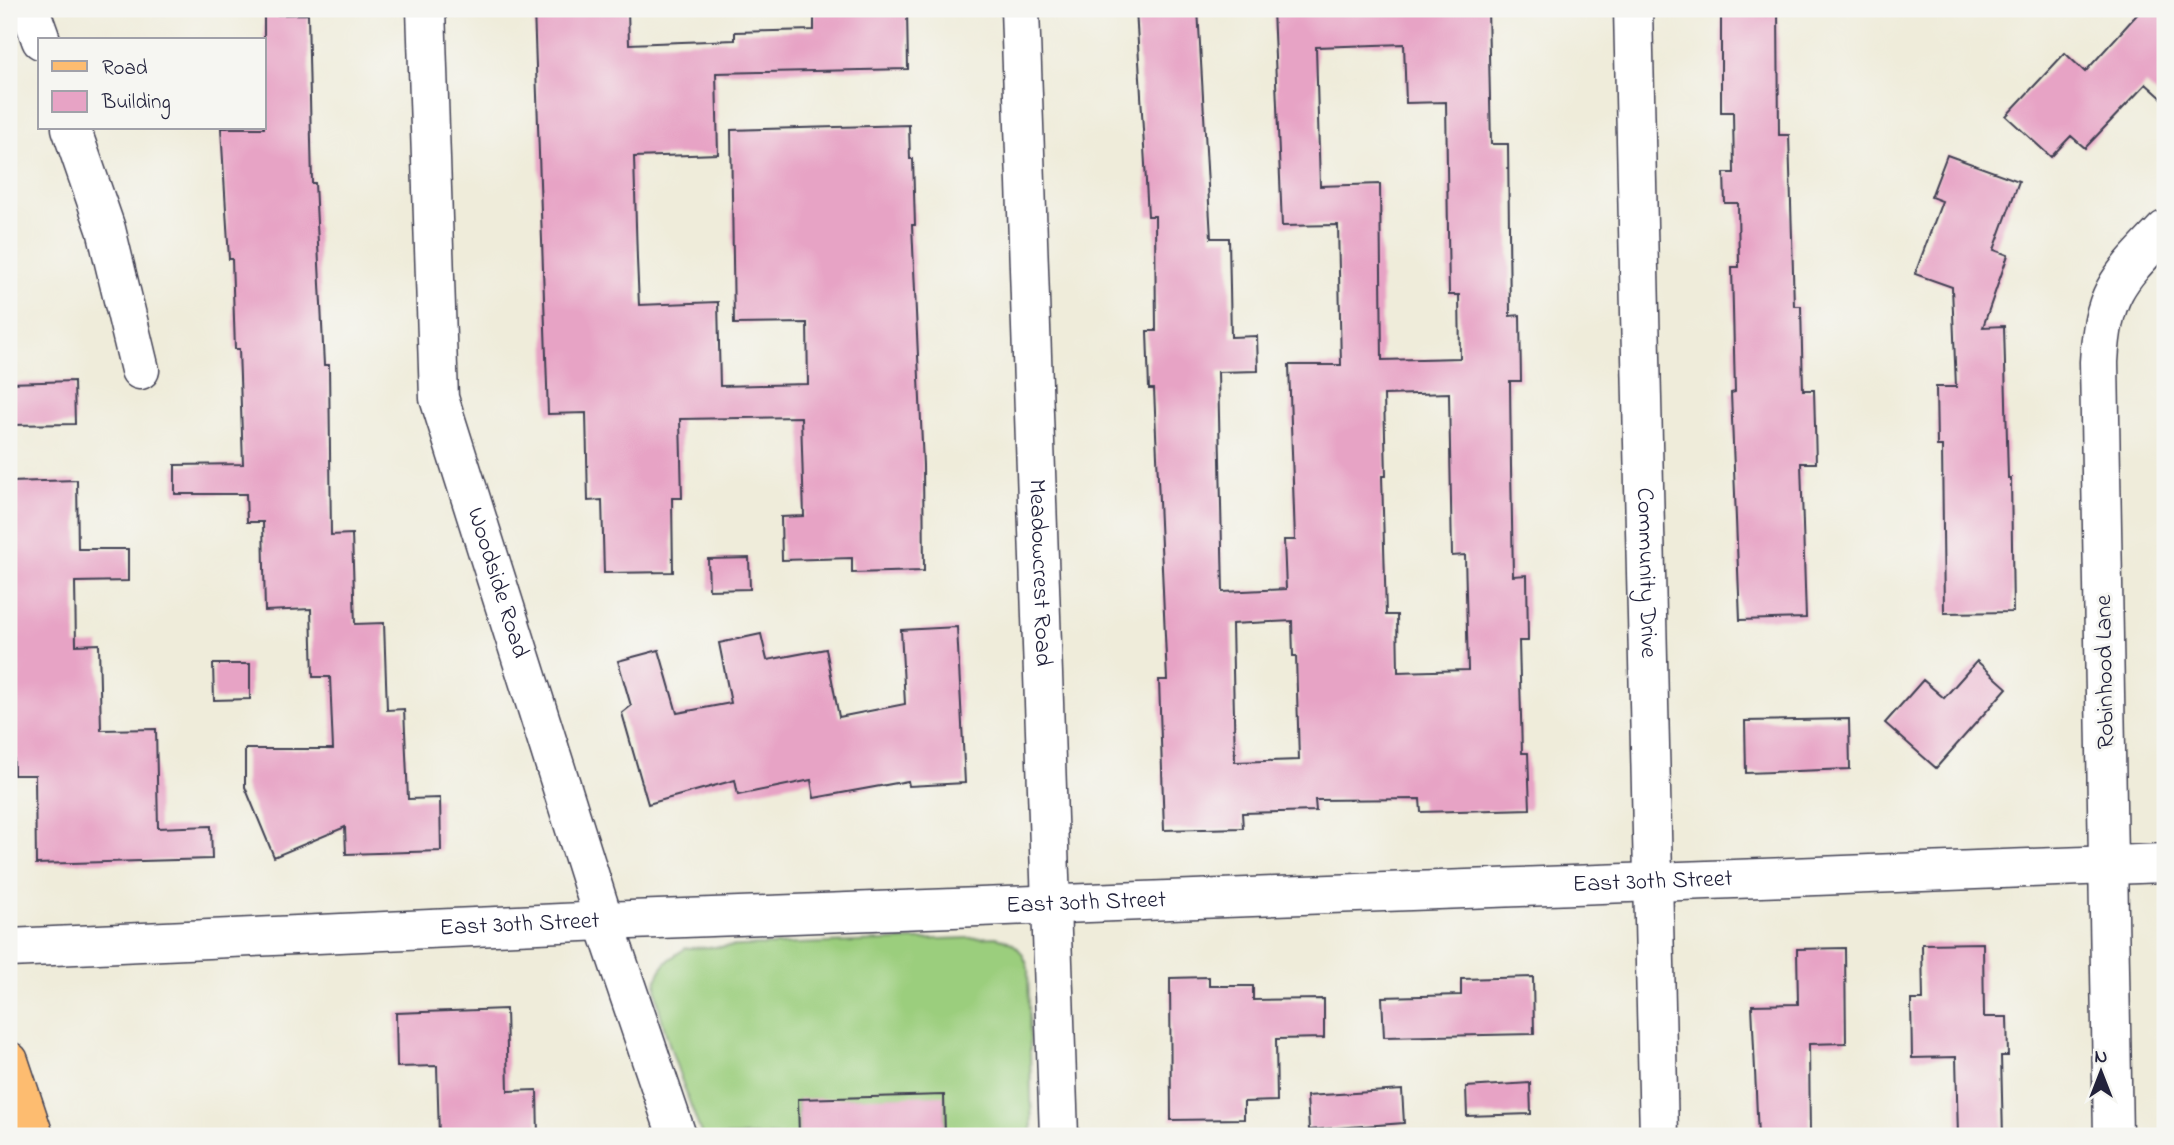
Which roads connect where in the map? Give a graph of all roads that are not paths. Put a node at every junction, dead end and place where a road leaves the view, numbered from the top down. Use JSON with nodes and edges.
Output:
{"nodes":[{"id":1,"x":30,"y":9,"type":"edge"},
{"id":2,"x":426,"y":9,"type":"edge"},
{"id":3,"x":1020,"y":9,"type":"edge"},
{"id":4,"x":1633,"y":9,"type":"edge"},
{"id":5,"x":40,"y":38,"type":"edge"},
{"id":6,"x":72,"y":130,"type":"edge"},
{"id":7,"x":2165,"y":230,"type":"edge"},
{"id":8,"x":140,"y":370,"type":"dead end"},
{"id":9,"x":2165,"y":863,"type":"edge"},
{"id":10,"x":2108,"y":866,"type":"junction"},
{"id":11,"x":1651,"y":883,"type":"junction"},
{"id":12,"x":1052,"y":906,"type":"junction"},
{"id":13,"x":604,"y":921,"type":"junction"},
{"id":14,"x":9,"y":948,"type":"edge"},
{"id":15,"x":9,"y":1061,"type":"edge"},
{"id":16,"x":34,"y":1136,"type":"edge"},
{"id":17,"x":677,"y":1136,"type":"edge"},
{"id":18,"x":1059,"y":1136,"type":"edge"},
{"id":19,"x":1659,"y":1136,"type":"edge"},
{"id":20,"x":2113,"y":1136,"type":"edge"}],
"edges":[{"from":1,"to":5,"type":"street"},
{"from":2,"to":13,"type":"street","name":"Woodside Road"},
{"from":3,"to":12,"type":"street","name":"Meadowcrest Road"},
{"from":4,"to":11,"type":"street","name":"Community Drive"},
{"from":6,"to":8,"type":"street"},
{"from":7,"to":10,"type":"street","name":"Robinhood Lane"},
{"from":9,"to":10,"type":"street","name":"East 30th Street"},
{"from":10,"to":11,"type":"street","name":"East 30th Street"},
{"from":10,"to":20,"type":"street","name":"Robinhood Lane"},
{"from":11,"to":12,"type":"street","name":"East 30th Street"},
{"from":11,"to":19,"type":"street","name":"Community Drive"},
{"from":12,"to":13,"type":"street","name":"East 30th Street"},
{"from":12,"to":18,"type":"street","name":"Meadowcrest Road"},
{"from":13,"to":14,"type":"street","name":"East 30th Street"},
{"from":13,"to":17,"type":"street","name":"Woodside Road"},
{"from":15,"to":16,"type":"main road"}]}
